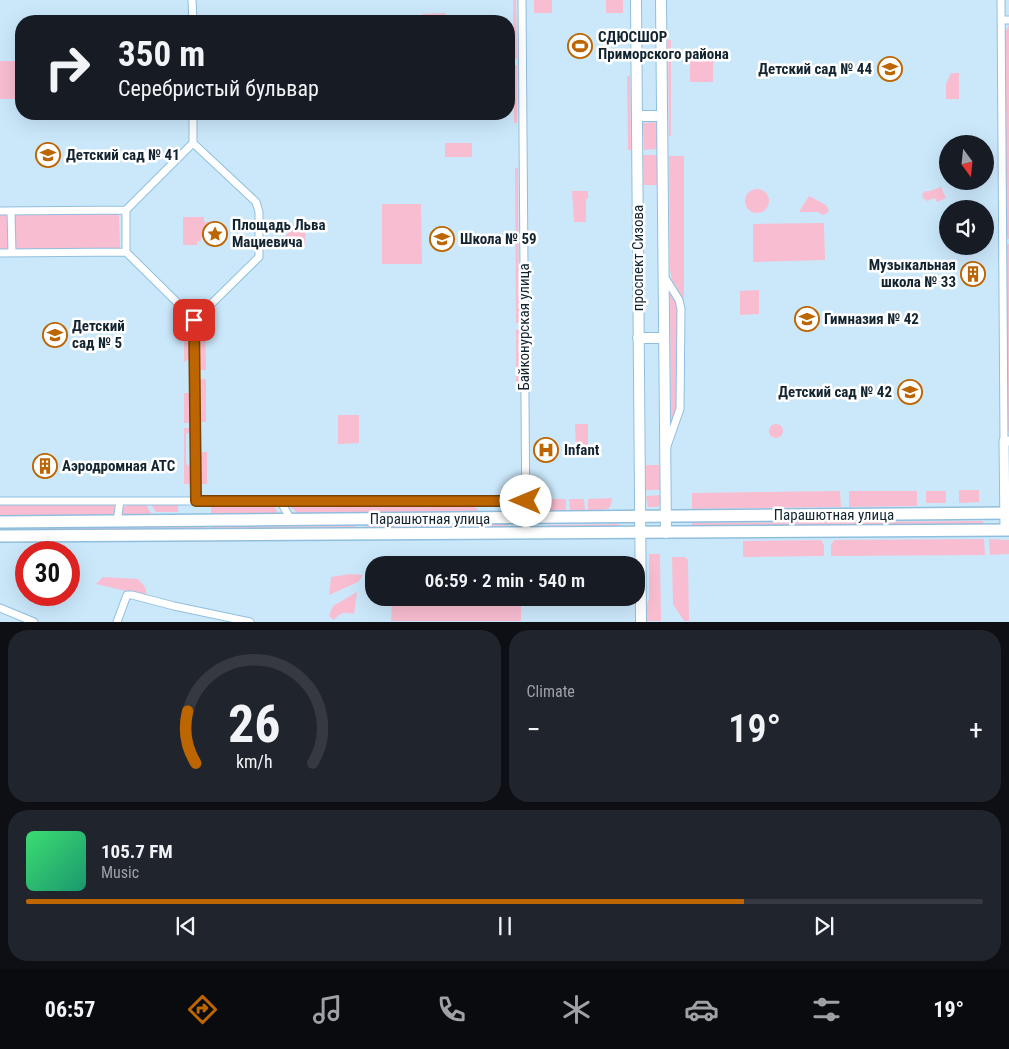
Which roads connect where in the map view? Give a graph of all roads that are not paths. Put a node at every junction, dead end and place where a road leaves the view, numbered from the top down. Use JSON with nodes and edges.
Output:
{"nodes":[{"id":1,"x":192,"y":0,"type":"edge"},
{"id":2,"x":522,"y":0,"type":"edge"},
{"id":3,"x":636,"y":0,"type":"edge"},
{"id":4,"x":661,"y":0,"type":"edge"},
{"id":5,"x":1001,"y":0,"type":"edge"},
{"id":6,"x":193,"y":15,"type":"edge"},
{"id":7,"x":1005,"y":20,"type":"edge"},
{"id":8,"x":637,"y":116,"type":"junction"},
{"id":9,"x":662,"y":116,"type":"junction"},
{"id":10,"x":193,"y":120,"type":"edge"},
{"id":11,"x":194,"y":143,"type":"junction"},
{"id":12,"x":126,"y":210,"type":"junction"},
{"id":13,"x":0,"y":211,"type":"edge"},
{"id":14,"x":11,"y":211,"type":"junction"},
{"id":15,"x":126,"y":252,"type":"junction"},
{"id":16,"x":0,"y":253,"type":"edge"},
{"id":17,"x":12,"y":253,"type":"junction"},
{"id":18,"x":663,"y":274,"type":"junction"},
{"id":19,"x":194,"y":320,"type":"junction"},
{"id":20,"x":638,"y":338,"type":"junction"},
{"id":21,"x":664,"y":338,"type":"junction"},
{"id":22,"x":1006,"y":441,"type":"edge"},
{"id":23,"x":665,"y":450,"type":"junction"},
{"id":24,"x":0,"y":501,"type":"edge"},
{"id":25,"x":120,"y":501,"type":"junction"},
{"id":26,"x":196,"y":501,"type":"junction"},
{"id":27,"x":526,"y":501,"type":"junction"},
{"id":28,"x":281,"y":502,"type":"junction"},
{"id":29,"x":1007,"y":514,"type":"edge"},
{"id":30,"x":665,"y":516,"type":"junction"},
{"id":31,"x":641,"y":517,"type":"junction"},
{"id":32,"x":526,"y":519,"type":"junction"},
{"id":33,"x":291,"y":520,"type":"junction"},
{"id":34,"x":359,"y":520,"type":"junction"},
{"id":35,"x":0,"y":522,"type":"edge"},
{"id":36,"x":35,"y":522,"type":"junction"},
{"id":37,"x":117,"y":522,"type":"junction"},
{"id":38,"x":1007,"y":530,"type":"edge"},
{"id":39,"x":526,"y":533,"type":"junction"},
{"id":40,"x":641,"y":533,"type":"junction"},
{"id":41,"x":666,"y":533,"type":"junction"},
{"id":42,"x":360,"y":534,"type":"junction"},
{"id":43,"x":0,"y":536,"type":"edge"},
{"id":44,"x":35,"y":536,"type":"junction"},
{"id":45,"x":0,"y":608,"type":"edge"},
{"id":46,"x":34,"y":622,"type":"edge"},
{"id":47,"x":117,"y":622,"type":"edge"},
{"id":48,"x":250,"y":622,"type":"edge"},
{"id":49,"x":642,"y":622,"type":"edge"}],
"edges":[{"from":1,"to":6,"type":"street"},
{"from":2,"to":27,"type":"street","name":"Байконурская улица"},
{"from":3,"to":8,"type":"main road","name":"проспект Сизова"},
{"from":4,"to":9,"type":"main road","name":"проспект Сизова"},
{"from":5,"to":7,"type":"street"},
{"from":7,"to":22,"type":"street"},
{"from":8,"to":9,"type":"main road"},
{"from":8,"to":20,"type":"main road","name":"проспект Сизова"},
{"from":9,"to":18,"type":"main road","name":"проспект Сизова"},
{"from":10,"to":11,"type":"street"},
{"from":11,"to":12,"type":"street"},
{"from":11,"to":19,"type":"street"},
{"from":12,"to":14,"type":"street"},
{"from":12,"to":15,"type":"street"},
{"from":13,"to":14,"type":"street"},
{"from":14,"to":17,"type":"street"},
{"from":15,"to":17,"type":"street"},
{"from":15,"to":19,"type":"street"},
{"from":16,"to":17,"type":"street"},
{"from":18,"to":21,"type":"main road","name":"проспект Сизова"},
{"from":18,"to":23,"type":"street"},
{"from":19,"to":26,"type":"street"},
{"from":20,"to":21,"type":"main road"},
{"from":20,"to":31,"type":"main road","name":"проспект Сизова"},
{"from":21,"to":23,"type":"main road","name":"проспект Сизова"},
{"from":22,"to":29,"type":"street"},
{"from":23,"to":30,"type":"main road","name":"проспект Сизова"},
{"from":24,"to":25,"type":"street"},
{"from":25,"to":26,"type":"street"},
{"from":25,"to":37,"type":"street"},
{"from":26,"to":28,"type":"street"},
{"from":27,"to":28,"type":"street"},
{"from":27,"to":32,"type":"street","name":"Байконурская улица"},
{"from":28,"to":33,"type":"street"},
{"from":29,"to":30,"type":"main road","name":"Парашютная улица"},
{"from":29,"to":38,"type":"street"},
{"from":30,"to":31,"type":"main road","name":"Парашютная улица"},
{"from":30,"to":41,"type":"main road","name":"проспект Сизова"},
{"from":31,"to":32,"type":"main road","name":"Парашютная улица"},
{"from":31,"to":40,"type":"main road","name":"проспект Сизова"},
{"from":32,"to":34,"type":"main road","name":"Парашютная улица"},
{"from":32,"to":39,"type":"street","name":"Байконурская улица"},
{"from":33,"to":34,"type":"main road","name":"Парашютная улица"},
{"from":33,"to":37,"type":"main road","name":"Парашютная улица"},
{"from":34,"to":42,"type":"main road"},
{"from":35,"to":36,"type":"main road","name":"Парашютная улица"},
{"from":36,"to":37,"type":"main road","name":"Парашютная улица"},
{"from":36,"to":44,"type":"main road"},
{"from":38,"to":41,"type":"main road","name":"Парашютная улица"},
{"from":39,"to":40,"type":"main road","name":"Парашютная улица"},
{"from":39,"to":42,"type":"main road","name":"Парашютная улица"},
{"from":40,"to":41,"type":"main road","name":"Парашютная улица"},
{"from":40,"to":49,"type":"main road","name":"проспект Сизова"},
{"from":42,"to":44,"type":"main road","name":"Парашютная улица"},
{"from":43,"to":44,"type":"main road","name":"Парашютная улица"},
{"from":45,"to":46,"type":"street"},
{"from":47,"to":48,"type":"street"}]}
